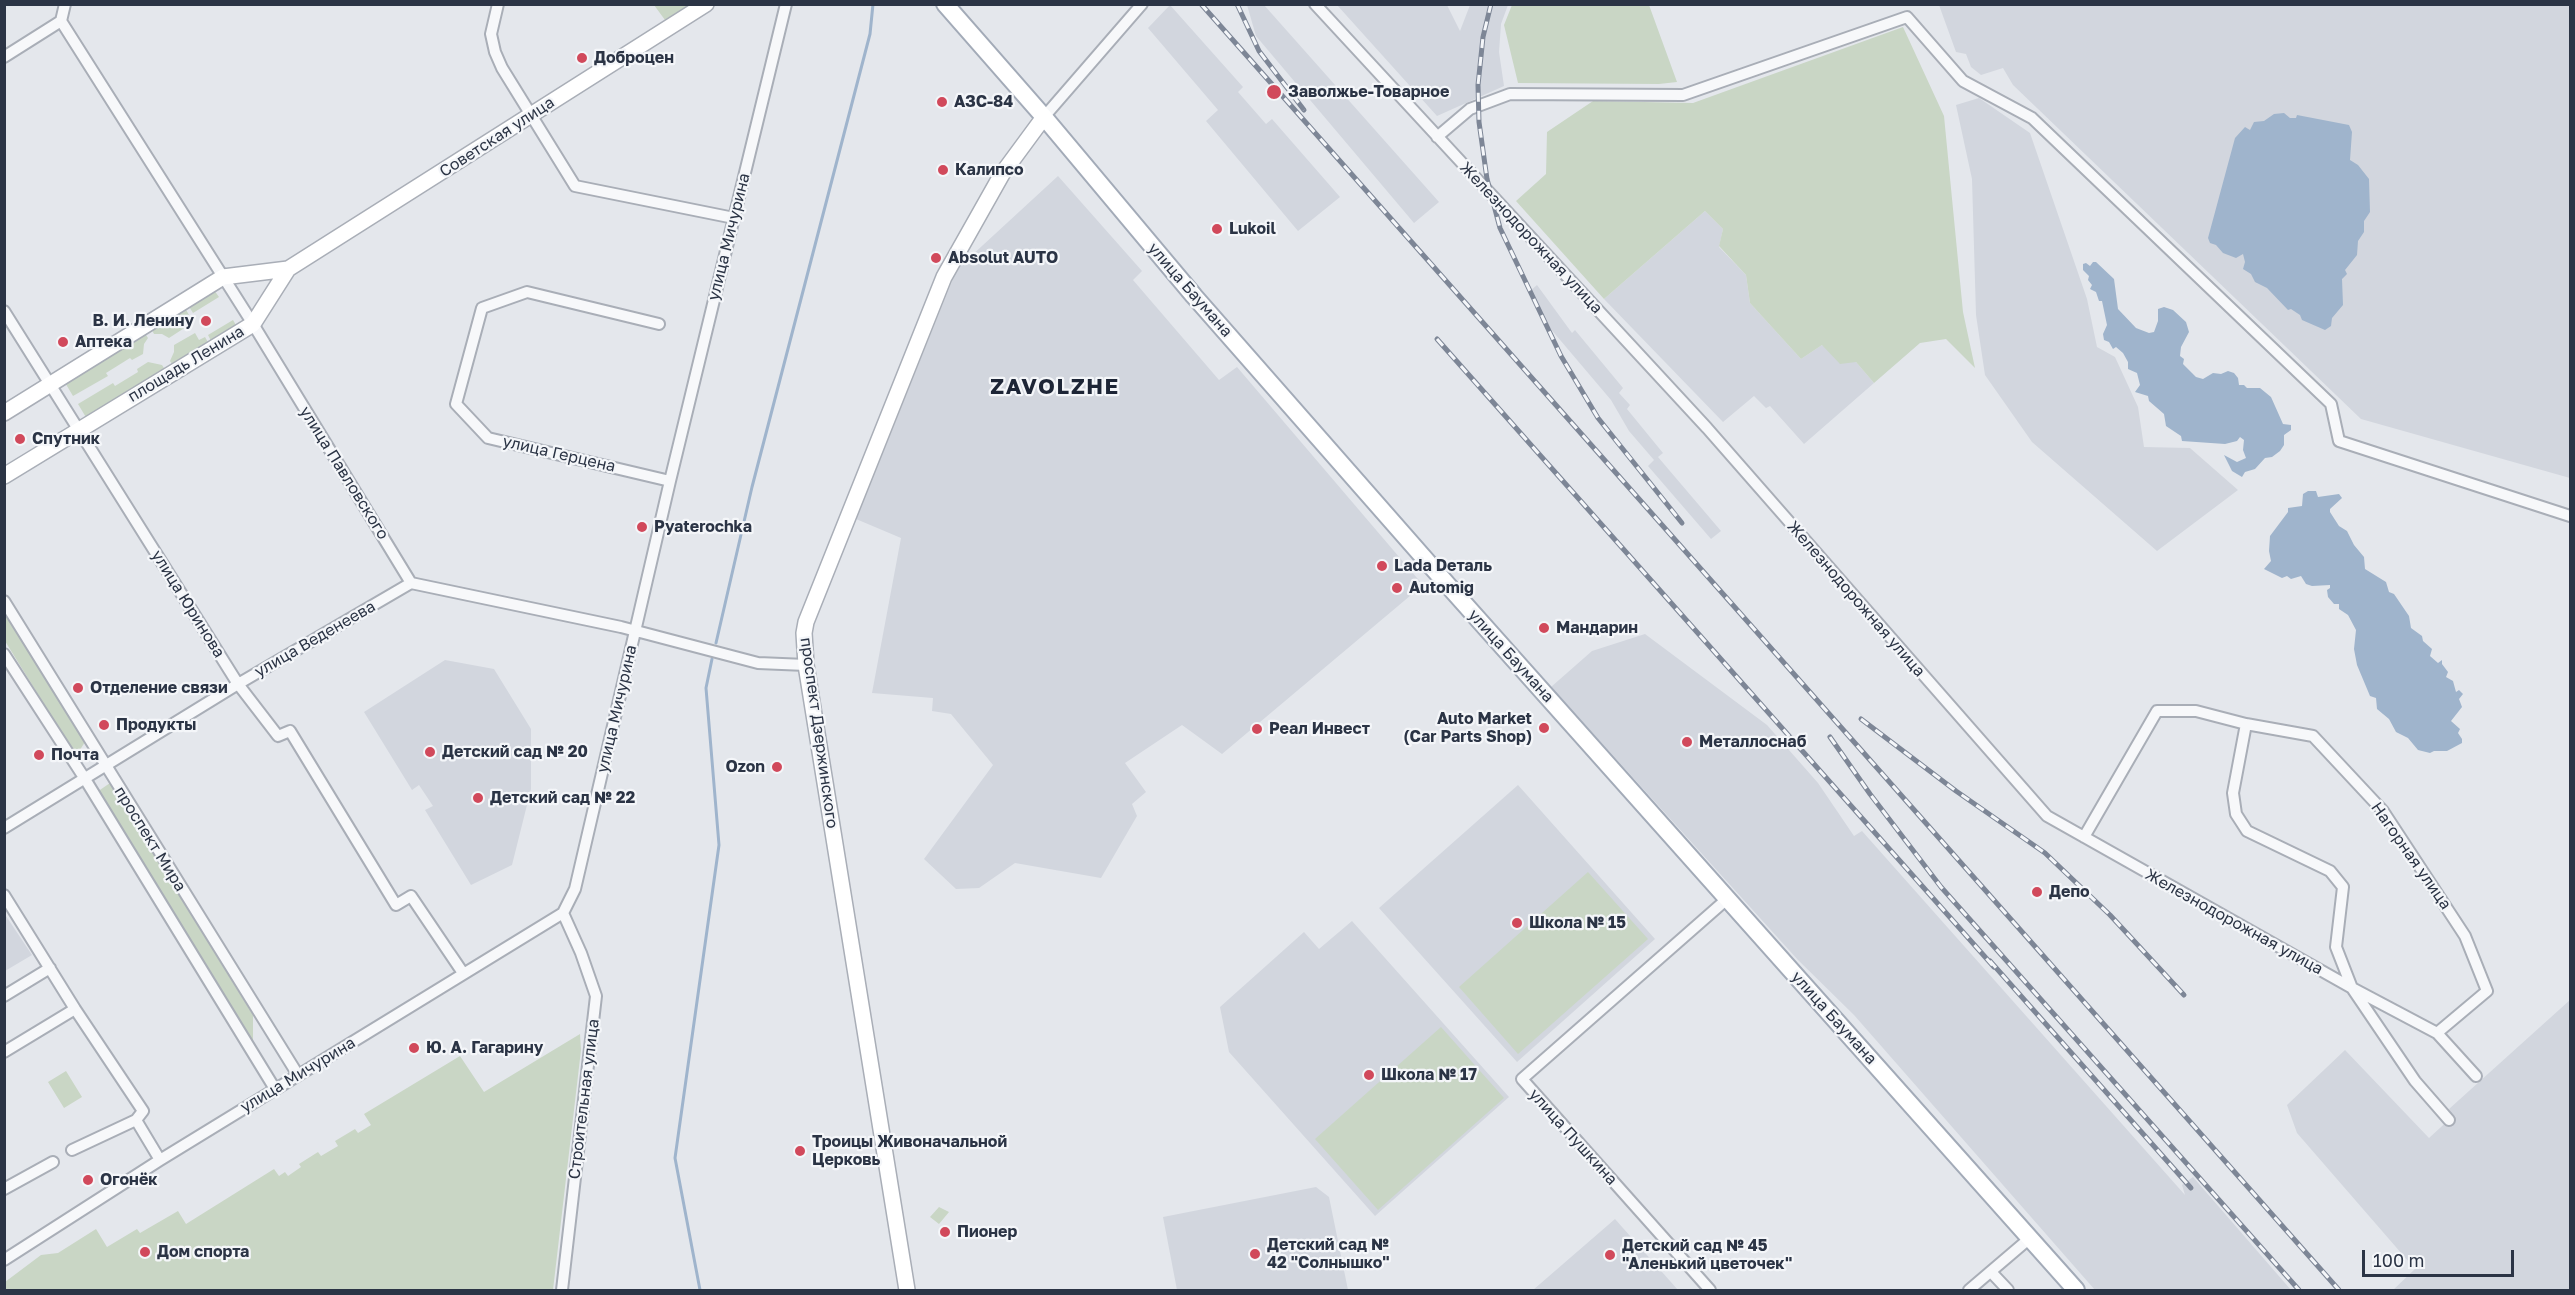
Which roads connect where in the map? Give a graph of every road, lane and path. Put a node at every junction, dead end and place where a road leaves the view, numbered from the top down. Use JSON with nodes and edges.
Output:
{"nodes":[{"id":1,"x":65,"y":4,"type":"edge"},
{"id":2,"x":498,"y":4,"type":"edge"},
{"id":3,"x":706,"y":4,"type":"edge"},
{"id":4,"x":786,"y":4,"type":"edge"},
{"id":5,"x":1142,"y":4,"type":"edge"},
{"id":6,"x":1315,"y":4,"type":"edge"},
{"id":7,"x":1906,"y":4,"type":"edge"},
{"id":8,"x":949,"y":9,"type":"edge"},
{"id":9,"x":1907,"y":17,"type":"junction"},
{"id":10,"x":61,"y":21,"type":"junction"},
{"id":11,"x":4,"y":57,"type":"edge"},
{"id":12,"x":530,"y":116,"type":"junction"},
{"id":13,"x":1044,"y":117,"type":"junction"},
{"id":14,"x":1437,"y":136,"type":"junction"},
{"id":15,"x":734,"y":218,"type":"junction"},
{"id":16,"x":288,"y":269,"type":"junction"},
{"id":17,"x":223,"y":277,"type":"junction"},
{"id":18,"x":4,"y":311,"type":"edge"},
{"id":19,"x":252,"y":324,"type":"junction"},
{"id":20,"x":659,"y":324,"type":"dead end"},
{"id":21,"x":51,"y":384,"type":"junction"},
{"id":22,"x":4,"y":413,"type":"edge"},
{"id":23,"x":79,"y":430,"type":"junction"},
{"id":24,"x":4,"y":476,"type":"edge"},
{"id":25,"x":670,"y":481,"type":"junction"},
{"id":26,"x":2571,"y":516,"type":"edge"},
{"id":27,"x":411,"y":583,"type":"junction"},
{"id":28,"x":4,"y":601,"type":"edge"},
{"id":29,"x":635,"y":631,"type":"junction"},
{"id":30,"x":4,"y":654,"type":"edge"},
{"id":31,"x":806,"y":665,"type":"junction"},
{"id":32,"x":238,"y":684,"type":"junction"},
{"id":33,"x":2246,"y":724,"type":"junction"},
{"id":34,"x":105,"y":766,"type":"junction"},
{"id":35,"x":85,"y":779,"type":"junction"},
{"id":36,"x":4,"y":828,"type":"edge"},
{"id":37,"x":2084,"y":837,"type":"junction"},
{"id":38,"x":4,"y":895,"type":"edge"},
{"id":39,"x":1727,"y":898,"type":"junction"},
{"id":40,"x":563,"y":913,"type":"junction"},
{"id":41,"x":50,"y":969,"type":"junction"},
{"id":42,"x":463,"y":973,"type":"junction"},
{"id":43,"x":2352,"y":988,"type":"junction"},
{"id":44,"x":4,"y":996,"type":"edge"},
{"id":45,"x":75,"y":1009,"type":"junction"},
{"id":46,"x":2437,"y":1033,"type":"junction"},
{"id":47,"x":4,"y":1052,"type":"edge"},
{"id":48,"x":298,"y":1075,"type":"junction"},
{"id":49,"x":2476,"y":1076,"type":"dead end"},
{"id":50,"x":275,"y":1089,"type":"junction"},
{"id":51,"x":136,"y":1120,"type":"junction"},
{"id":52,"x":2449,"y":1120,"type":"dead end"},
{"id":53,"x":72,"y":1150,"type":"dead end"},
{"id":54,"x":160,"y":1160,"type":"junction"},
{"id":55,"x":53,"y":1162,"type":"dead end"},
{"id":56,"x":4,"y":1189,"type":"edge"},
{"id":57,"x":2030,"y":1238,"type":"junction"},
{"id":58,"x":4,"y":1260,"type":"edge"},
{"id":59,"x":1991,"y":1272,"type":"junction"},
{"id":60,"x":562,"y":1290,"type":"edge"},
{"id":61,"x":907,"y":1290,"type":"edge"},
{"id":62,"x":1710,"y":1290,"type":"edge"},
{"id":63,"x":1969,"y":1290,"type":"edge"},
{"id":64,"x":2008,"y":1290,"type":"edge"},
{"id":65,"x":2076,"y":1290,"type":"edge"}],
"edges":[{"from":1,"to":10,"type":"street"},
{"from":2,"to":12,"type":"street"},
{"from":3,"to":12,"type":"street","name":"Советская улица"},
{"from":4,"to":15,"type":"street","name":"улица Мичурина"},
{"from":5,"to":13,"type":"street"},
{"from":6,"to":14,"type":"street","name":"Железнодорожная улица"},
{"from":7,"to":9,"type":"street"},
{"from":8,"to":13,"type":"main road","name":"улица Баумана"},
{"from":9,"to":14,"type":"street"},
{"from":9,"to":26,"type":"street"},
{"from":10,"to":11,"type":"street"},
{"from":10,"to":17,"type":"street","name":"улица Павловского"},
{"from":12,"to":15,"type":"street"},
{"from":12,"to":16,"type":"street","name":"Советская улица"},
{"from":13,"to":31,"type":"street","name":"проспект Дзержинского"},
{"from":13,"to":39,"type":"main road","name":"улица Баумана"},
{"from":14,"to":37,"type":"street","name":"Железнодорожная улица"},
{"from":15,"to":25,"type":"street","name":"улица Мичурина"},
{"from":16,"to":17,"type":"street"},
{"from":16,"to":19,"type":"street","name":"площадь Ленина"},
{"from":17,"to":19,"type":"street","name":"улица Павловского"},
{"from":17,"to":21,"type":"street"},
{"from":18,"to":21,"type":"street","name":"улица Юринова"},
{"from":19,"to":23,"type":"street","name":"площадь Ленина"},
{"from":19,"to":27,"type":"street","name":"улица Павловского"},
{"from":20,"to":25,"type":"street","name":"улица Герцена"},
{"from":21,"to":22,"type":"street"},
{"from":21,"to":23,"type":"street","name":"улица Юринова"},
{"from":23,"to":24,"type":"street","name":"площадь Ленина"},
{"from":23,"to":32,"type":"street","name":"улица Юринова"},
{"from":25,"to":29,"type":"street","name":"улица Мичурина"},
{"from":27,"to":29,"type":"street"},
{"from":27,"to":32,"type":"street","name":"улица Веденеева"},
{"from":28,"to":34,"type":"street","name":"проспект Мира"},
{"from":29,"to":31,"type":"street"},
{"from":29,"to":40,"type":"street","name":"улица Мичурина"},
{"from":30,"to":35,"type":"street","name":"проспект Мира"},
{"from":31,"to":61,"type":"street","name":"проспект Дзержинского"},
{"from":32,"to":34,"type":"street","name":"улица Веденеева"},
{"from":32,"to":42,"type":"street","name":"улица Юринова"},
{"from":33,"to":37,"type":"street"},
{"from":33,"to":43,"type":"street"},
{"from":33,"to":46,"type":"street","name":"Нагорная улица"},
{"from":34,"to":35,"type":"street","name":"улица Веденеева"},
{"from":34,"to":48,"type":"street","name":"проспект Мира"},
{"from":35,"to":36,"type":"street","name":"улица Веденеева"},
{"from":35,"to":50,"type":"street","name":"проспект Мира"},
{"from":37,"to":43,"type":"street","name":"Железнодорожная улица"},
{"from":38,"to":41,"type":"street"},
{"from":39,"to":57,"type":"main road","name":"улица Баумана"},
{"from":39,"to":62,"type":"street","name":"улица Пушкина"},
{"from":40,"to":42,"type":"street","name":"улица Мичурина"},
{"from":40,"to":60,"type":"street","name":"Строительная улица"},
{"from":41,"to":44,"type":"street"},
{"from":41,"to":45,"type":"street"},
{"from":42,"to":48,"type":"street","name":"улица Мичурина"},
{"from":43,"to":46,"type":"street"},
{"from":43,"to":52,"type":"street","name":"Железнодорожная улица"},
{"from":45,"to":47,"type":"street"},
{"from":45,"to":51,"type":"street"},
{"from":46,"to":49,"type":"street"},
{"from":48,"to":50,"type":"street","name":"улица Мичурина"},
{"from":50,"to":54,"type":"street","name":"улица Мичурина"},
{"from":51,"to":53,"type":"street"},
{"from":51,"to":54,"type":"street"},
{"from":54,"to":58,"type":"street","name":"улица Мичурина"},
{"from":55,"to":56,"type":"street"},
{"from":57,"to":59,"type":"street"},
{"from":57,"to":65,"type":"main road","name":"улица Баумана"},
{"from":59,"to":63,"type":"street"},
{"from":59,"to":64,"type":"street"}]}
